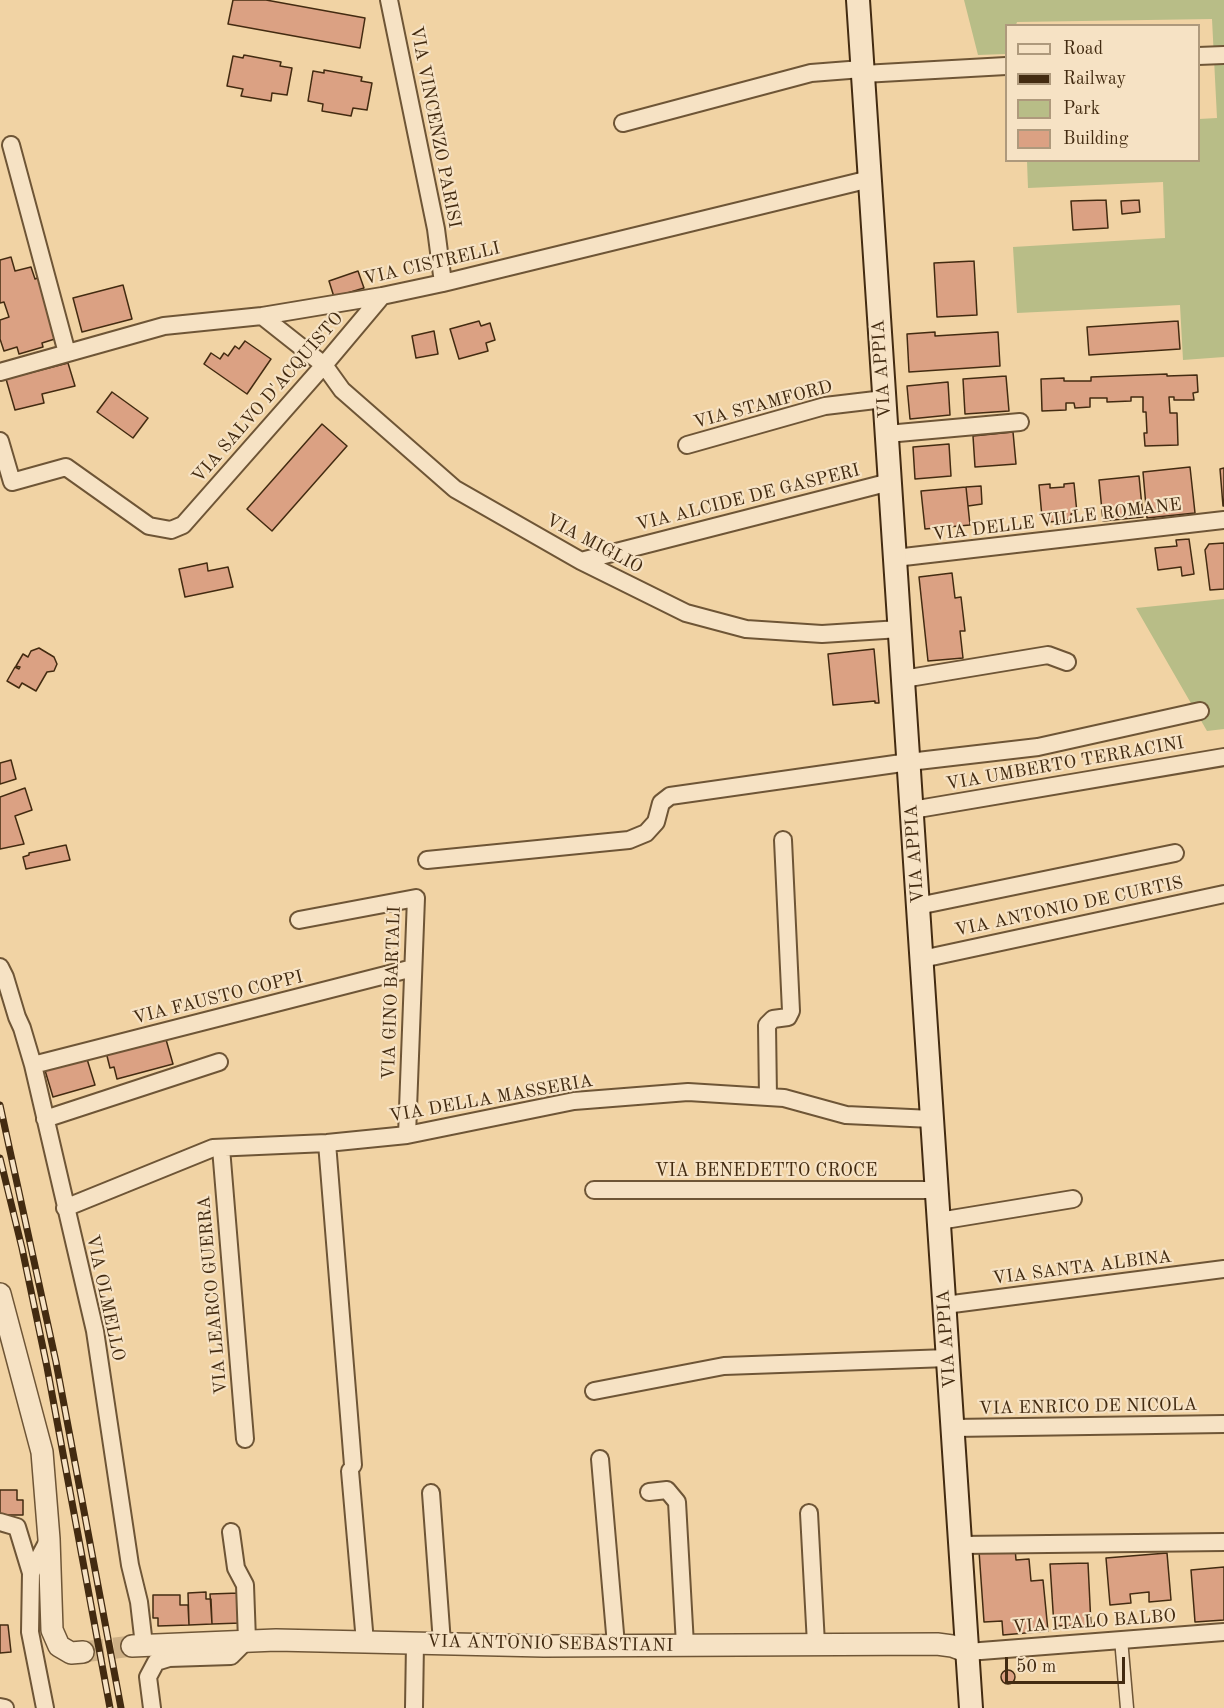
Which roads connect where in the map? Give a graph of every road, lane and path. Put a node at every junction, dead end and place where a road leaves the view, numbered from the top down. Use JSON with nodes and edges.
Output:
{"nodes":[{"id":1,"x":383,"y":0,"type":"edge"},
{"id":2,"x":858,"y":0,"type":"edge"},
{"id":3,"x":391,"y":8,"type":"edge"},
{"id":4,"x":1224,"y":55,"type":"edge"},
{"id":5,"x":1200,"y":56,"type":"edge"},
{"id":6,"x":1005,"y":66,"type":"edge"},
{"id":7,"x":863,"y":71,"type":"junction"},
{"id":8,"x":623,"y":123,"type":"dead end"},
{"id":9,"x":11,"y":145,"type":"dead end"},
{"id":10,"x":870,"y":179,"type":"junction"},
{"id":11,"x":443,"y":283,"type":"junction"},
{"id":12,"x":382,"y":296,"type":"junction"},
{"id":13,"x":262,"y":316,"type":"junction"},
{"id":14,"x":67,"y":353,"type":"junction"},
{"id":15,"x":324,"y":366,"type":"junction"},
{"id":16,"x":0,"y":372,"type":"edge"},
{"id":17,"x":885,"y":399,"type":"junction"},
{"id":18,"x":1020,"y":423,"type":"dead end"},
{"id":19,"x":887,"y":434,"type":"junction"},
{"id":20,"x":0,"y":441,"type":"edge"},
{"id":21,"x":687,"y":445,"type":"dead end"},
{"id":22,"x":890,"y":483,"type":"junction"},
{"id":23,"x":1224,"y":520,"type":"edge"},
{"id":24,"x":895,"y":558,"type":"junction"},
{"id":25,"x":581,"y":561,"type":"junction"},
{"id":26,"x":900,"y":629,"type":"junction"},
{"id":27,"x":1067,"y":662,"type":"dead end"},
{"id":28,"x":903,"y":680,"type":"junction"},
{"id":29,"x":1200,"y":711,"type":"dead end"},
{"id":30,"x":1224,"y":757,"type":"edge"},
{"id":31,"x":909,"y":762,"type":"junction"},
{"id":32,"x":912,"y":810,"type":"junction"},
{"id":33,"x":783,"y":840,"type":"dead end"},
{"id":34,"x":1175,"y":853,"type":"dead end"},
{"id":35,"x":427,"y":860,"type":"dead end"},
{"id":36,"x":1224,"y":894,"type":"edge"},
{"id":37,"x":918,"y":906,"type":"junction"},
{"id":38,"x":299,"y":920,"type":"dead end"},
{"id":39,"x":922,"y":959,"type":"junction"},
{"id":40,"x":0,"y":967,"type":"edge"},
{"id":41,"x":413,"y":968,"type":"junction"},
{"id":42,"x":219,"y":1062,"type":"dead end"},
{"id":43,"x":33,"y":1065,"type":"junction"},
{"id":44,"x":768,"y":1097,"type":"junction"},
{"id":45,"x":45,"y":1119,"type":"junction"},
{"id":46,"x":932,"y":1119,"type":"junction"},
{"id":47,"x":407,"y":1135,"type":"junction"},
{"id":48,"x":327,"y":1143,"type":"junction"},
{"id":49,"x":221,"y":1148,"type":"junction"},
{"id":50,"x":594,"y":1190,"type":"dead end"},
{"id":51,"x":937,"y":1190,"type":"junction"},
{"id":52,"x":1073,"y":1199,"type":"dead end"},
{"id":53,"x":66,"y":1208,"type":"junction"},
{"id":54,"x":939,"y":1221,"type":"junction"},
{"id":55,"x":1224,"y":1269,"type":"edge"},
{"id":56,"x":0,"y":1294,"type":"edge"},
{"id":57,"x":945,"y":1305,"type":"junction"},
{"id":58,"x":948,"y":1358,"type":"junction"},
{"id":59,"x":594,"y":1391,"type":"dead end"},
{"id":60,"x":1224,"y":1424,"type":"edge"},
{"id":61,"x":953,"y":1428,"type":"junction"},
{"id":62,"x":244,"y":1439,"type":"dead end"},
{"id":63,"x":600,"y":1459,"type":"dead end"},
{"id":64,"x":649,"y":1492,"type":"dead end"},
{"id":65,"x":431,"y":1494,"type":"dead end"},
{"id":66,"x":809,"y":1513,"type":"dead end"},
{"id":67,"x":0,"y":1522,"type":"edge"},
{"id":68,"x":231,"y":1532,"type":"dead end"},
{"id":69,"x":49,"y":1539,"type":"junction"},
{"id":70,"x":1224,"y":1542,"type":"edge"},
{"id":71,"x":961,"y":1545,"type":"junction"},
{"id":72,"x":31,"y":1573,"type":"junction"},
{"id":73,"x":1224,"y":1632,"type":"edge"},
{"id":74,"x":1121,"y":1639,"type":"junction"},
{"id":75,"x":247,"y":1640,"type":"junction"},
{"id":76,"x":365,"y":1642,"type":"junction"},
{"id":77,"x":415,"y":1643,"type":"junction"},
{"id":78,"x":442,"y":1643,"type":"junction"},
{"id":79,"x":816,"y":1644,"type":"junction"},
{"id":80,"x":616,"y":1645,"type":"junction"},
{"id":81,"x":685,"y":1645,"type":"junction"},
{"id":82,"x":138,"y":1646,"type":"joint"},
{"id":83,"x":83,"y":1652,"type":"tunnel mouth"},
{"id":84,"x":968,"y":1652,"type":"junction"},
{"id":85,"x":0,"y":1707,"type":"edge"},
{"id":86,"x":5,"y":1708,"type":"edge"},
{"id":87,"x":45,"y":1708,"type":"edge"},
{"id":88,"x":152,"y":1708,"type":"edge"},
{"id":89,"x":414,"y":1708,"type":"edge"},
{"id":90,"x":972,"y":1708,"type":"edge"},
{"id":91,"x":1127,"y":1708,"type":"edge"}],
"edges":[{"from":1,"to":3,"type":"street","name":"VIA VINCENZO PARISI"},
{"from":2,"to":7,"type":"main road","name":"VIA APPIA"},
{"from":3,"to":11,"type":"street","name":"VIA VINCENZO PARISI"},
{"from":4,"to":5,"type":"street"},
{"from":6,"to":7,"type":"street"},
{"from":7,"to":8,"type":"street"},
{"from":7,"to":10,"type":"main road","name":"VIA APPIA"},
{"from":9,"to":14,"type":"street"},
{"from":10,"to":11,"type":"street","name":"VIA CISTRELLI"},
{"from":10,"to":17,"type":"main road","name":"VIA APPIA"},
{"from":11,"to":12,"type":"street","name":"VIA CISTRELLI"},
{"from":12,"to":13,"type":"street","name":"VIA CISTRELLI"},
{"from":12,"to":15,"type":"street","name":"VIA SALVO D'ACQUISTO"},
{"from":13,"to":14,"type":"street","name":"VIA CISTRELLI"},
{"from":13,"to":15,"type":"street","name":"VIA MIGLIO"},
{"from":14,"to":16,"type":"street","name":"VIA CISTRELLI"},
{"from":15,"to":20,"type":"street","name":"VIA SALVO D'ACQUISTO"},
{"from":15,"to":25,"type":"street","name":"VIA MIGLIO"},
{"from":17,"to":19,"type":"main road","name":"VIA APPIA"},
{"from":17,"to":21,"type":"street","name":"VIA STAMFORD"},
{"from":18,"to":19,"type":"street"},
{"from":19,"to":22,"type":"main road","name":"VIA APPIA"},
{"from":22,"to":24,"type":"main road","name":"VIA APPIA"},
{"from":22,"to":25,"type":"street","name":"VIA ALCIDE DE GASPERI"},
{"from":23,"to":24,"type":"street","name":"VIA DELLE VILLE ROMANE"},
{"from":24,"to":26,"type":"main road","name":"VIA APPIA"},
{"from":25,"to":26,"type":"street","name":"VIA MIGLIO"},
{"from":26,"to":28,"type":"main road","name":"VIA APPIA"},
{"from":27,"to":28,"type":"street"},
{"from":28,"to":31,"type":"main road","name":"VIA APPIA"},
{"from":29,"to":31,"type":"street"},
{"from":30,"to":32,"type":"street","name":"VIA UMBERTO TERRACINI"},
{"from":31,"to":32,"type":"main road","name":"VIA APPIA"},
{"from":31,"to":35,"type":"street"},
{"from":32,"to":37,"type":"main road","name":"VIA APPIA"},
{"from":33,"to":44,"type":"street"},
{"from":34,"to":37,"type":"street"},
{"from":36,"to":39,"type":"street","name":"VIA ANTONIO DE CURTIS"},
{"from":37,"to":39,"type":"main road","name":"VIA APPIA"},
{"from":38,"to":41,"type":"street","name":"VIA GINO BARTALI"},
{"from":39,"to":46,"type":"main road","name":"VIA APPIA"},
{"from":40,"to":43,"type":"street","name":"VIA OLMELLO"},
{"from":41,"to":43,"type":"street","name":"VIA FAUSTO COPPI"},
{"from":41,"to":47,"type":"street","name":"VIA GINO BARTALI"},
{"from":42,"to":45,"type":"street"},
{"from":43,"to":45,"type":"street","name":"VIA OLMELLO"},
{"from":44,"to":46,"type":"street","name":"VIA DELLA MASSERIA"},
{"from":44,"to":47,"type":"street","name":"VIA DELLA MASSERIA"},
{"from":45,"to":53,"type":"street","name":"VIA OLMELLO"},
{"from":46,"to":51,"type":"main road","name":"VIA APPIA"},
{"from":47,"to":48,"type":"street","name":"VIA DELLA MASSERIA"},
{"from":48,"to":49,"type":"street","name":"VIA DELLA MASSERIA"},
{"from":48,"to":76,"type":"street"},
{"from":49,"to":53,"type":"street","name":"VIA DELLA MASSERIA"},
{"from":49,"to":62,"type":"street","name":"VIA LEARCO GUERRA"},
{"from":50,"to":51,"type":"street","name":"VIA BENEDETTO CROCE"},
{"from":51,"to":54,"type":"main road","name":"VIA APPIA"},
{"from":52,"to":54,"type":"street"},
{"from":53,"to":82,"type":"street","name":"VIA OLMELLO"},
{"from":54,"to":57,"type":"main road","name":"VIA APPIA"},
{"from":55,"to":57,"type":"street","name":"VIA SANTA ALBINA"},
{"from":56,"to":69,"type":"street"},
{"from":57,"to":58,"type":"main road","name":"VIA APPIA"},
{"from":58,"to":59,"type":"street"},
{"from":58,"to":61,"type":"main road","name":"VIA APPIA"},
{"from":60,"to":61,"type":"street","name":"VIA ENRICO DE NICOLA"},
{"from":61,"to":71,"type":"main road","name":"VIA APPIA"},
{"from":63,"to":80,"type":"street"},
{"from":64,"to":81,"type":"street"},
{"from":65,"to":78,"type":"street"},
{"from":66,"to":79,"type":"street"},
{"from":67,"to":72,"type":"street"},
{"from":68,"to":75,"type":"street"},
{"from":69,"to":72,"type":"street"},
{"from":69,"to":83,"type":"street"},
{"from":70,"to":71,"type":"street"},
{"from":71,"to":84,"type":"main road","name":"VIA APPIA"},
{"from":72,"to":87,"type":"street"},
{"from":73,"to":74,"type":"street","name":"VIA ITALO BALBO"},
{"from":74,"to":84,"type":"street","name":"VIA ITALO BALBO"},
{"from":74,"to":91,"type":"street"},
{"from":75,"to":76,"type":"street","name":"VIA ANTONIO SEBASTIANI"},
{"from":75,"to":82,"type":"street","name":"VIA ANTONIO SEBASTIANI"},
{"from":75,"to":88,"type":"street"},
{"from":76,"to":77,"type":"street","name":"VIA ANTONIO SEBASTIANI"},
{"from":77,"to":78,"type":"street","name":"VIA ANTONIO SEBASTIANI"},
{"from":77,"to":89,"type":"street"},
{"from":78,"to":80,"type":"street","name":"VIA ANTONIO SEBASTIANI"},
{"from":79,"to":81,"type":"street","name":"VIA ANTONIO SEBASTIANI"},
{"from":79,"to":84,"type":"street","name":"VIA ANTONIO SEBASTIANI"},
{"from":80,"to":81,"type":"street","name":"VIA ANTONIO SEBASTIANI"},
{"from":84,"to":90,"type":"main road","name":"VIA APPIA"},
{"from":85,"to":86,"type":"street"}]}
